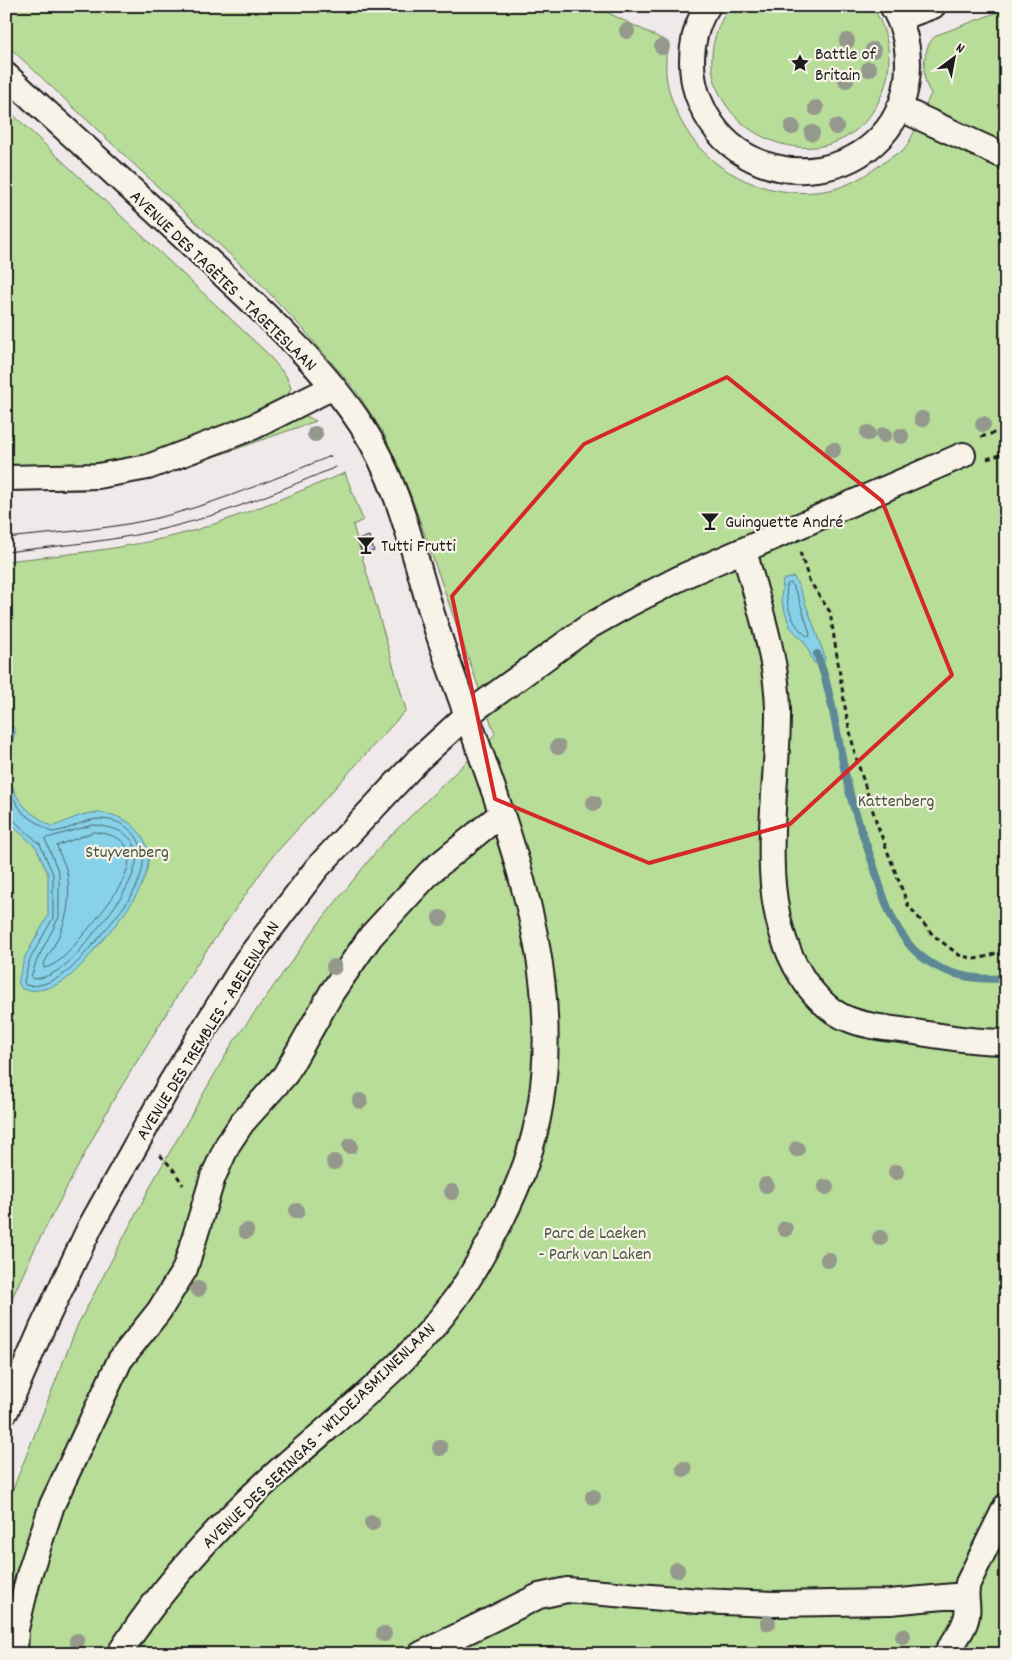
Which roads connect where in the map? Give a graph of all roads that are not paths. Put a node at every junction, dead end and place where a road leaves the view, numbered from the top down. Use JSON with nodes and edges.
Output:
{"nodes":[{"id":1,"x":933,"y":6,"type":"edge"},
{"id":2,"x":698,"y":9,"type":"edge"},
{"id":3,"x":896,"y":12,"type":"edge"},
{"id":4,"x":6,"y":75,"type":"edge"},
{"id":5,"x":899,"y":108,"type":"junction"},
{"id":6,"x":1006,"y":157,"type":"edge"},
{"id":7,"x":332,"y":387,"type":"junction"},
{"id":8,"x":963,"y":455,"type":"dead end"},
{"id":9,"x":6,"y":478,"type":"edge"},
{"id":10,"x":744,"y":550,"type":"junction"},
{"id":11,"x":467,"y":715,"type":"junction"},
{"id":12,"x":501,"y":814,"type":"junction"},
{"id":13,"x":1006,"y":1042,"type":"edge"},
{"id":14,"x":6,"y":1411,"type":"edge"},
{"id":15,"x":1006,"y":1506,"type":"edge"},
{"id":16,"x":965,"y":1595,"type":"junction"},
{"id":17,"x":15,"y":1654,"type":"edge"},
{"id":18,"x":119,"y":1654,"type":"edge"},
{"id":19,"x":422,"y":1654,"type":"edge"},
{"id":20,"x":946,"y":1654,"type":"edge"}],
"edges":[{"from":1,"to":3,"type":"street"},
{"from":2,"to":5,"type":"street"},
{"from":3,"to":5,"type":"street"},
{"from":4,"to":7,"type":"street","name":"AVENUE DES TAGÈTES - TAGETESLAAN"},
{"from":5,"to":6,"type":"street"},
{"from":7,"to":9,"type":"street"},
{"from":7,"to":11,"type":"street","name":"AVENUE DES TAGÈTES - TAGETESLAAN"},
{"from":8,"to":10,"type":"street","name":"AVENUE DES TREMBLES - ABELENLAAN"},
{"from":10,"to":11,"type":"street","name":"AVENUE DES TREMBLES - ABELENLAAN"},
{"from":10,"to":13,"type":"street"},
{"from":11,"to":12,"type":"street","name":"AVENUE DES SERINGAS - WILDEJASMIJNENLAAN"},
{"from":11,"to":14,"type":"street","name":"AVENUE DES TREMBLES - ABELENLAAN"},
{"from":12,"to":17,"type":"street"},
{"from":12,"to":18,"type":"street","name":"AVENUE DES SERINGAS - WILDEJASMIJNENLAAN"},
{"from":15,"to":16,"type":"street"},
{"from":16,"to":19,"type":"street"},
{"from":16,"to":20,"type":"street"}]}
